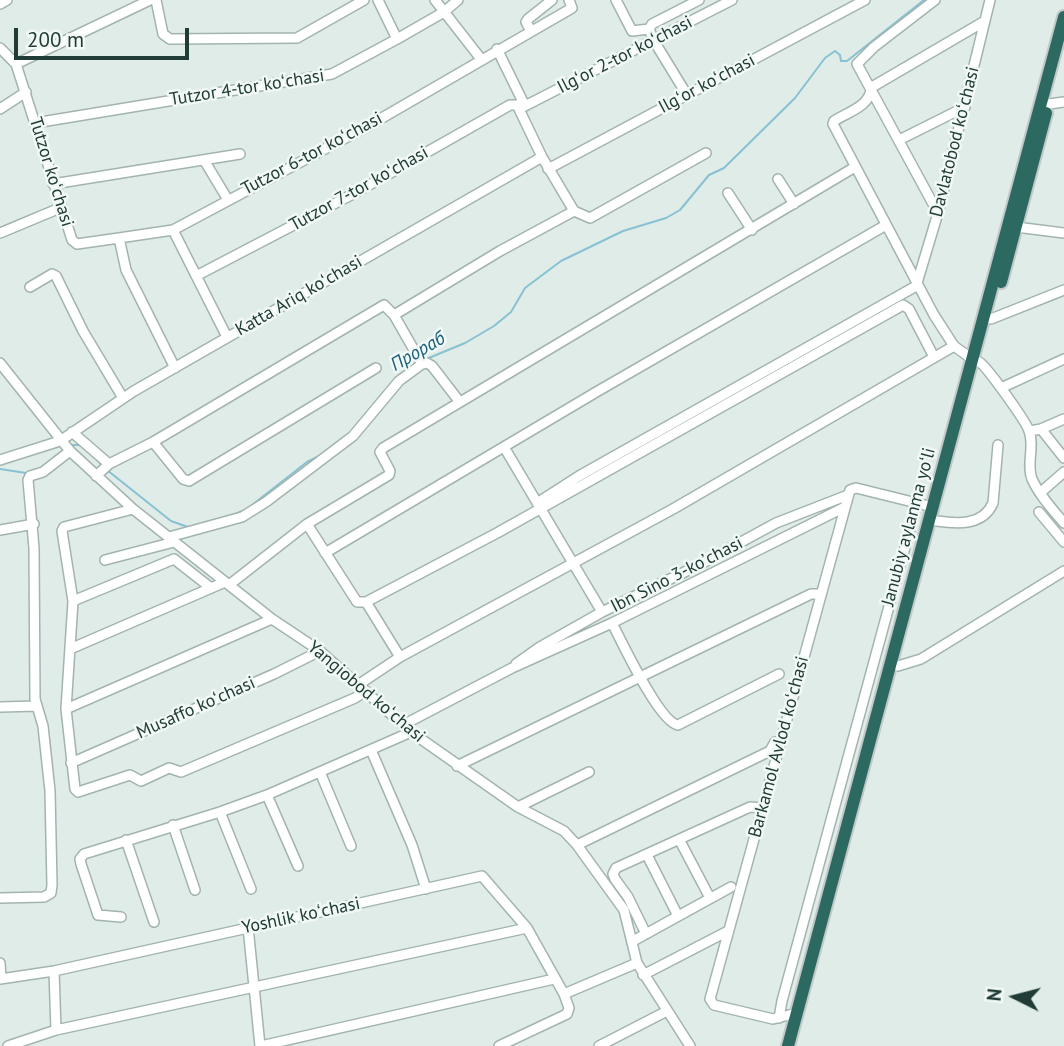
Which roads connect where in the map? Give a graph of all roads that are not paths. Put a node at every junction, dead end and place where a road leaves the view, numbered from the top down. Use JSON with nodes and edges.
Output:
{"nodes":[{"id":1,"x":7,"y":0,"type":"edge"},
{"id":2,"x":150,"y":0,"type":"edge"},
{"id":3,"x":156,"y":0,"type":"edge"},
{"id":4,"x":365,"y":0,"type":"edge"},
{"id":5,"x":378,"y":0,"type":"edge"},
{"id":6,"x":435,"y":0,"type":"edge"},
{"id":7,"x":458,"y":0,"type":"edge"},
{"id":8,"x":552,"y":0,"type":"edge"},
{"id":9,"x":569,"y":0,"type":"edge"},
{"id":10,"x":616,"y":0,"type":"edge"},
{"id":11,"x":699,"y":0,"type":"edge"},
{"id":12,"x":732,"y":0,"type":"edge"},
{"id":13,"x":865,"y":0,"type":"edge"},
{"id":14,"x":935,"y":0,"type":"edge"},
{"id":15,"x":990,"y":0,"type":"edge"},
{"id":16,"x":0,"y":4,"type":"edge"},
{"id":17,"x":683,"y":4,"type":"edge"},
{"id":18,"x":846,"y":4,"type":"edge"},
{"id":19,"x":444,"y":12,"type":"junction"},
{"id":20,"x":1064,"y":17,"type":"edge"},
{"id":21,"x":985,"y":21,"type":"junction"},
{"id":22,"x":649,"y":29,"type":"junction"},
{"id":23,"x":531,"y":30,"type":"junction"},
{"id":24,"x":397,"y":39,"type":"junction"},
{"id":25,"x":654,"y":41,"type":"junction"},
{"id":26,"x":1064,"y":44,"type":"edge"},
{"id":27,"x":0,"y":48,"type":"edge"},
{"id":28,"x":498,"y":49,"type":"junction"},
{"id":29,"x":481,"y":59,"type":"junction"},
{"id":30,"x":16,"y":64,"type":"junction"},
{"id":31,"x":872,"y":87,"type":"junction"},
{"id":32,"x":26,"y":92,"type":"junction"},
{"id":33,"x":687,"y":95,"type":"junction"},
{"id":34,"x":1064,"y":102,"type":"edge"},
{"id":35,"x":1049,"y":104,"type":"junction"},
{"id":36,"x":522,"y":107,"type":"junction"},
{"id":37,"x":965,"y":107,"type":"junction"},
{"id":38,"x":0,"y":109,"type":"edge"},
{"id":39,"x":35,"y":123,"type":"junction"},
{"id":40,"x":899,"y":140,"type":"junction"},
{"id":41,"x":706,"y":153,"type":"dead end"},
{"id":42,"x":240,"y":154,"type":"dead end"},
{"id":43,"x":542,"y":157,"type":"junction"},
{"id":44,"x":204,"y":159,"type":"junction"},
{"id":45,"x":855,"y":167,"type":"junction"},
{"id":46,"x":548,"y":169,"type":"junction"},
{"id":47,"x":778,"y":179,"type":"dead end"},
{"id":48,"x":52,"y":184,"type":"junction"},
{"id":49,"x":728,"y":193,"type":"dead end"},
{"id":50,"x":228,"y":200,"type":"junction"},
{"id":51,"x":794,"y":204,"type":"junction"},
{"id":52,"x":60,"y":208,"type":"junction"},
{"id":53,"x":574,"y":211,"type":"junction"},
{"id":54,"x":938,"y":213,"type":"junction"},
{"id":55,"x":886,"y":225,"type":"junction"},
{"id":56,"x":1016,"y":227,"type":"junction"},
{"id":57,"x":173,"y":230,"type":"junction"},
{"id":58,"x":752,"y":230,"type":"junction"},
{"id":59,"x":0,"y":233,"type":"edge"},
{"id":60,"x":1064,"y":233,"type":"edge"},
{"id":61,"x":119,"y":238,"type":"junction"},
{"id":62,"x":196,"y":276,"type":"junction"},
{"id":63,"x":918,"y":284,"type":"junction"},
{"id":64,"x":30,"y":287,"type":"dead end"},
{"id":65,"x":1064,"y":290,"type":"edge"},
{"id":66,"x":394,"y":315,"type":"junction"},
{"id":67,"x":991,"y":319,"type":"junction"},
{"id":68,"x":855,"y":326,"type":"junction"},
{"id":69,"x":227,"y":337,"type":"junction"},
{"id":70,"x":954,"y":346,"type":"junction"},
{"id":71,"x":934,"y":357,"type":"junction"},
{"id":72,"x":1064,"y":359,"type":"edge"},
{"id":73,"x":976,"y":360,"type":"junction"},
{"id":74,"x":420,"y":362,"type":"junction"},
{"id":75,"x":0,"y":363,"type":"edge"},
{"id":76,"x":175,"y":368,"type":"junction"},
{"id":77,"x":376,"y":368,"type":"dead end"},
{"id":78,"x":1001,"y":388,"type":"junction"},
{"id":79,"x":123,"y":398,"type":"junction"},
{"id":80,"x":459,"y":401,"type":"junction"},
{"id":81,"x":1064,"y":419,"type":"edge"},
{"id":82,"x":1041,"y":429,"type":"junction"},
{"id":83,"x":1030,"y":431,"type":"junction"},
{"id":84,"x":72,"y":432,"type":"junction"},
{"id":85,"x":60,"y":441,"type":"junction"},
{"id":86,"x":153,"y":442,"type":"junction"},
{"id":87,"x":999,"y":445,"type":"dead end"},
{"id":88,"x":504,"y":447,"type":"junction"},
{"id":89,"x":70,"y":451,"type":"junction"},
{"id":90,"x":1064,"y":458,"type":"edge"},
{"id":91,"x":0,"y":460,"type":"edge"},
{"id":92,"x":109,"y":464,"type":"junction"},
{"id":93,"x":1064,"y":472,"type":"edge"},
{"id":94,"x":96,"y":476,"type":"junction"},
{"id":95,"x":1040,"y":493,"type":"junction"},
{"id":96,"x":848,"y":495,"type":"junction"},
{"id":97,"x":917,"y":503,"type":"junction"},
{"id":98,"x":539,"y":505,"type":"junction"},
{"id":99,"x":845,"y":507,"type":"junction"},
{"id":100,"x":933,"y":507,"type":"junction"},
{"id":101,"x":133,"y":509,"type":"junction"},
{"id":102,"x":1039,"y":512,"type":"dead end"},
{"id":103,"x":937,"y":521,"type":"junction"},
{"id":104,"x":1064,"y":523,"type":"edge"},
{"id":105,"x":34,"y":524,"type":"junction"},
{"id":106,"x":307,"y":524,"type":"junction"},
{"id":107,"x":0,"y":530,"type":"edge"},
{"id":108,"x":175,"y":542,"type":"junction"},
{"id":109,"x":1064,"y":542,"type":"edge"},
{"id":110,"x":325,"y":553,"type":"junction"},
{"id":111,"x":170,"y":559,"type":"junction"},
{"id":112,"x":105,"y":560,"type":"dead end"},
{"id":113,"x":573,"y":562,"type":"junction"},
{"id":114,"x":1064,"y":570,"type":"edge"},
{"id":115,"x":227,"y":583,"type":"junction"},
{"id":116,"x":211,"y":588,"type":"junction"},
{"id":117,"x":821,"y":594,"type":"junction"},
{"id":118,"x":73,"y":601,"type":"junction"},
{"id":119,"x":366,"y":602,"type":"junction"},
{"id":120,"x":602,"y":612,"type":"junction"},
{"id":121,"x":272,"y":619,"type":"junction"},
{"id":122,"x":612,"y":622,"type":"junction"},
{"id":123,"x":70,"y":649,"type":"junction"},
{"id":124,"x":320,"y":651,"type":"junction"},
{"id":125,"x":400,"y":657,"type":"junction"},
{"id":126,"x":898,"y":666,"type":"junction"},
{"id":127,"x":512,"y":668,"type":"junction"},
{"id":128,"x":779,"y":674,"type":"dead end"},
{"id":129,"x":640,"y":677,"type":"junction"},
{"id":130,"x":362,"y":688,"type":"junction"},
{"id":131,"x":37,"y":706,"type":"junction"},
{"id":132,"x":0,"y":707,"type":"edge"},
{"id":133,"x":66,"y":709,"type":"junction"},
{"id":134,"x":403,"y":725,"type":"junction"},
{"id":135,"x":411,"y":732,"type":"junction"},
{"id":136,"x":781,"y":742,"type":"junction"},
{"id":137,"x":371,"y":750,"type":"junction"},
{"id":138,"x":71,"y":763,"type":"junction"},
{"id":139,"x":457,"y":766,"type":"junction"},
{"id":140,"x":320,"y":772,"type":"junction"},
{"id":141,"x":589,"y":772,"type":"dead end"},
{"id":142,"x":267,"y":795,"type":"junction"},
{"id":143,"x":518,"y":807,"type":"junction"},
{"id":144,"x":763,"y":808,"type":"junction"},
{"id":145,"x":220,"y":812,"type":"junction"},
{"id":146,"x":173,"y":825,"type":"junction"},
{"id":147,"x":126,"y":840,"type":"junction"},
{"id":148,"x":680,"y":841,"type":"junction"},
{"id":149,"x":578,"y":845,"type":"junction"},
{"id":150,"x":351,"y":846,"type":"dead end"},
{"id":151,"x":647,"y":855,"type":"junction"},
{"id":152,"x":821,"y":856,"type":"junction"},
{"id":153,"x":838,"y":861,"type":"junction"},
{"id":154,"x":298,"y":866,"type":"dead end"},
{"id":155,"x":731,"y":887,"type":"dead end"},
{"id":156,"x":251,"y":889,"type":"dead end"},
{"id":157,"x":426,"y":889,"type":"junction"},
{"id":158,"x":195,"y":890,"type":"dead end"},
{"id":159,"x":0,"y":898,"type":"edge"},
{"id":160,"x":710,"y":898,"type":"junction"},
{"id":161,"x":678,"y":916,"type":"junction"},
{"id":162,"x":121,"y":917,"type":"dead end"},
{"id":163,"x":154,"y":922,"type":"dead end"},
{"id":164,"x":248,"y":927,"type":"junction"},
{"id":165,"x":527,"y":928,"type":"junction"},
{"id":166,"x":728,"y":931,"type":"junction"},
{"id":167,"x":646,"y":934,"type":"junction"},
{"id":168,"x":634,"y":941,"type":"junction"},
{"id":169,"x":0,"y":963,"type":"edge"},
{"id":170,"x":637,"y":963,"type":"junction"},
{"id":171,"x":54,"y":971,"type":"junction"},
{"id":172,"x":643,"y":975,"type":"junction"},
{"id":173,"x":1,"y":979,"type":"edge"},
{"id":174,"x":554,"y":979,"type":"junction"},
{"id":175,"x":255,"y":987,"type":"junction"},
{"id":176,"x":564,"y":994,"type":"junction"},
{"id":177,"x":667,"y":1011,"type":"junction"},
{"id":178,"x":797,"y":1013,"type":"junction"},
{"id":179,"x":779,"y":1018,"type":"junction"},
{"id":180,"x":56,"y":1030,"type":"junction"},
{"id":181,"x":44,"y":1034,"type":"junction"},
{"id":182,"x":8,"y":1046,"type":"edge"},
{"id":183,"x":43,"y":1046,"type":"edge"},
{"id":184,"x":260,"y":1046,"type":"edge"},
{"id":185,"x":499,"y":1046,"type":"edge"},
{"id":186,"x":599,"y":1046,"type":"edge"},
{"id":187,"x":690,"y":1046,"type":"edge"},
{"id":188,"x":788,"y":1046,"type":"edge"},
{"id":189,"x":796,"y":1046,"type":"edge"}],
"edges":[{"from":1,"to":16,"type":"street"},
{"from":2,"to":30,"type":"street"},
{"from":3,"to":4,"type":"street"},
{"from":5,"to":24,"type":"street"},
{"from":6,"to":19,"type":"street"},
{"from":7,"to":19,"type":"street","name":"Tutzor 4-tor koʻchasi"},
{"from":8,"to":23,"type":"street"},
{"from":9,"to":23,"type":"street","name":"Tutzor 6-tor koʻchasi"},
{"from":10,"to":22,"type":"street"},
{"from":11,"to":17,"type":"street"},
{"from":12,"to":25,"type":"street","name":"Ilgʻor 2-tor koʻchasi"},
{"from":13,"to":18,"type":"street","name":"Ilgʻor koʻchasi"},
{"from":14,"to":31,"type":"street"},
{"from":15,"to":21,"type":"street","name":"Davlatobod koʻchasi"},
{"from":17,"to":22,"type":"street"},
{"from":18,"to":33,"type":"street","name":"Ilgʻor koʻchasi"},
{"from":19,"to":24,"type":"street","name":"Tutzor 4-tor koʻchasi"},
{"from":19,"to":29,"type":"street"},
{"from":20,"to":73,"type":"highway","name":"Janubiy aylanma yoʻli"},
{"from":21,"to":31,"type":"street"},
{"from":21,"to":37,"type":"street","name":"Davlatobod koʻchasi"},
{"from":22,"to":25,"type":"street"},
{"from":23,"to":28,"type":"street","name":"Tutzor 6-tor koʻchasi"},
{"from":24,"to":39,"type":"street","name":"Tutzor 4-tor koʻchasi"},
{"from":25,"to":33,"type":"street"},
{"from":25,"to":36,"type":"street","name":"Ilgʻor 2-tor koʻchasi"},
{"from":26,"to":35,"type":"highway","name":"Janubiy aylanma yoʻli"},
{"from":27,"to":30,"type":"street","name":"Tutzor koʻchasi"},
{"from":28,"to":29,"type":"street","name":"Tutzor 6-tor koʻchasi"},
{"from":28,"to":36,"type":"street"},
{"from":29,"to":50,"type":"street","name":"Tutzor 6-tor koʻchasi"},
{"from":30,"to":32,"type":"street","name":"Tutzor koʻchasi"},
{"from":31,"to":40,"type":"street"},
{"from":31,"to":45,"type":"street"},
{"from":32,"to":38,"type":"street"},
{"from":32,"to":39,"type":"street","name":"Tutzor koʻchasi"},
{"from":33,"to":46,"type":"street","name":"Ilgʻor koʻchasi"},
{"from":34,"to":35,"type":"street"},
{"from":35,"to":56,"type":"highway","name":"Janubiy aylanma yoʻli"},
{"from":36,"to":43,"type":"street"},
{"from":36,"to":62,"type":"street","name":"Tutzor 7-tor koʻchasi"},
{"from":37,"to":40,"type":"street"},
{"from":37,"to":54,"type":"street","name":"Davlatobod koʻchasi"},
{"from":39,"to":48,"type":"street","name":"Tutzor koʻchasi"},
{"from":40,"to":54,"type":"street"},
{"from":41,"to":53,"type":"street"},
{"from":42,"to":44,"type":"street"},
{"from":43,"to":46,"type":"street"},
{"from":43,"to":69,"type":"street","name":"Katta Ariq koʻchasi"},
{"from":44,"to":48,"type":"street"},
{"from":44,"to":50,"type":"street"},
{"from":45,"to":51,"type":"street"},
{"from":45,"to":55,"type":"street"},
{"from":46,"to":53,"type":"street"},
{"from":47,"to":51,"type":"street"},
{"from":48,"to":52,"type":"street","name":"Tutzor koʻchasi"},
{"from":49,"to":58,"type":"street"},
{"from":50,"to":57,"type":"street","name":"Tutzor 6-tor koʻchasi"},
{"from":51,"to":58,"type":"street"},
{"from":52,"to":59,"type":"street"},
{"from":52,"to":61,"type":"street","name":"Tutzor koʻchasi"},
{"from":53,"to":66,"type":"street"},
{"from":54,"to":63,"type":"street","name":"Davlatobod koʻchasi"},
{"from":55,"to":63,"type":"street"},
{"from":55,"to":88,"type":"street"},
{"from":56,"to":60,"type":"street"},
{"from":56,"to":67,"type":"highway","name":"Janubiy aylanma yoʻli"},
{"from":57,"to":61,"type":"street","name":"Tutzor 6-tor koʻchasi"},
{"from":57,"to":62,"type":"street"},
{"from":58,"to":80,"type":"street"},
{"from":61,"to":76,"type":"street"},
{"from":62,"to":69,"type":"street"},
{"from":63,"to":68,"type":"street"},
{"from":63,"to":70,"type":"street"},
{"from":64,"to":79,"type":"street"},
{"from":65,"to":67,"type":"street"},
{"from":66,"to":74,"type":"street"},
{"from":66,"to":86,"type":"street"},
{"from":67,"to":73,"type":"highway","name":"Janubiy aylanma yoʻli"},
{"from":68,"to":71,"type":"street"},
{"from":68,"to":98,"type":"street"},
{"from":69,"to":76,"type":"street","name":"Katta Ariq koʻchasi"},
{"from":70,"to":71,"type":"street"},
{"from":70,"to":73,"type":"street"},
{"from":71,"to":113,"type":"street"},
{"from":72,"to":78,"type":"street"},
{"from":73,"to":78,"type":"street"},
{"from":73,"to":100,"type":"highway","name":"Janubiy aylanma yoʻli"},
{"from":73,"to":103,"type":"highway","name":"Janubiy aylanma yoʻli"},
{"from":74,"to":80,"type":"street"},
{"from":74,"to":108,"type":"street"},
{"from":75,"to":85,"type":"street","name":"Yangiobod koʻchasi"},
{"from":76,"to":79,"type":"street","name":"Katta Ariq koʻchasi"},
{"from":77,"to":86,"type":"street"},
{"from":78,"to":83,"type":"street"},
{"from":79,"to":84,"type":"street","name":"Katta Ariq koʻchasi"},
{"from":80,"to":106,"type":"street"},
{"from":81,"to":82,"type":"street"},
{"from":82,"to":83,"type":"street"},
{"from":82,"to":90,"type":"street"},
{"from":83,"to":95,"type":"street"},
{"from":84,"to":85,"type":"street","name":"Katta Ariq koʻchasi"},
{"from":84,"to":92,"type":"street"},
{"from":85,"to":89,"type":"street","name":"Yangiobod koʻchasi"},
{"from":85,"to":91,"type":"street","name":"Katta Ariq koʻchasi"},
{"from":86,"to":92,"type":"street"},
{"from":87,"to":103,"type":"street"},
{"from":88,"to":98,"type":"street"},
{"from":88,"to":110,"type":"street"},
{"from":89,"to":94,"type":"street","name":"Yangiobod koʻchasi"},
{"from":89,"to":105,"type":"street"},
{"from":92,"to":94,"type":"street"},
{"from":93,"to":95,"type":"street"},
{"from":94,"to":101,"type":"street","name":"Yangiobod koʻchasi"},
{"from":95,"to":104,"type":"street"},
{"from":96,"to":97,"type":"street"},
{"from":96,"to":99,"type":"street","name":"Barkamol Avlod koʻchasi"},
{"from":96,"to":120,"type":"street","name":"Ibn Sino 3-koʼchasi"},
{"from":97,"to":100,"type":"street"},
{"from":97,"to":152,"type":"street"},
{"from":98,"to":113,"type":"street"},
{"from":98,"to":119,"type":"street"},
{"from":99,"to":117,"type":"street","name":"Barkamol Avlod koʻchasi"},
{"from":99,"to":122,"type":"street","name":"Ibn Sino 3-koʼchasi"},
{"from":100,"to":153,"type":"highway","name":"Janubiy aylanma yoʻli"},
{"from":101,"to":108,"type":"street","name":"Yangiobod koʻchasi"},
{"from":101,"to":118,"type":"street"},
{"from":102,"to":109,"type":"street"},
{"from":103,"to":126,"type":"highway","name":"Janubiy aylanma yoʻli"},
{"from":105,"to":107,"type":"street"},
{"from":105,"to":131,"type":"street"},
{"from":106,"to":110,"type":"street"},
{"from":106,"to":115,"type":"street"},
{"from":108,"to":111,"type":"street"},
{"from":108,"to":112,"type":"street"},
{"from":108,"to":115,"type":"street","name":"Yangiobod koʻchasi"},
{"from":110,"to":119,"type":"street"},
{"from":111,"to":116,"type":"street"},
{"from":111,"to":118,"type":"street"},
{"from":113,"to":120,"type":"street"},
{"from":113,"to":125,"type":"street"},
{"from":114,"to":126,"type":"street"},
{"from":115,"to":116,"type":"street"},
{"from":115,"to":121,"type":"street","name":"Yangiobod koʻchasi"},
{"from":116,"to":123,"type":"street"},
{"from":117,"to":129,"type":"street"},
{"from":117,"to":136,"type":"street","name":"Barkamol Avlod koʻchasi"},
{"from":118,"to":123,"type":"street"},
{"from":119,"to":125,"type":"street"},
{"from":120,"to":127,"type":"street","name":"Ibn Sino 3-koʼchasi"},
{"from":121,"to":124,"type":"street","name":"Yangiobod koʻchasi"},
{"from":121,"to":133,"type":"street"},
{"from":122,"to":127,"type":"street","name":"Ibn Sino 3-koʼchasi"},
{"from":122,"to":129,"type":"street","name":"Ibn Sino 3-koʼchasi"},
{"from":123,"to":133,"type":"street"},
{"from":124,"to":130,"type":"street","name":"Yangiobod koʻchasi"},
{"from":124,"to":138,"type":"street","name":"Musaffo koʻchasi"},
{"from":125,"to":130,"type":"street"},
{"from":126,"to":189,"type":"highway","name":"Janubiy aylanma yoʻli"},
{"from":127,"to":134,"type":"street","name":"Ibn Sino 3-koʼchasi"},
{"from":128,"to":129,"type":"street","name":"Ibn Sino 3-koʼchasi"},
{"from":129,"to":139,"type":"street"},
{"from":130,"to":134,"type":"street","name":"Yangiobod koʻchasi"},
{"from":130,"to":138,"type":"street"},
{"from":131,"to":132,"type":"street"},
{"from":131,"to":159,"type":"street"},
{"from":133,"to":138,"type":"street"},
{"from":134,"to":135,"type":"street","name":"Yangiobod koʻchasi"},
{"from":135,"to":137,"type":"street"},
{"from":135,"to":139,"type":"street","name":"Yangiobod koʻchasi"},
{"from":136,"to":144,"type":"street","name":"Barkamol Avlod koʻchasi"},
{"from":136,"to":149,"type":"street"},
{"from":137,"to":140,"type":"street"},
{"from":137,"to":157,"type":"street"},
{"from":139,"to":143,"type":"street","name":"Yangiobod koʻchasi"},
{"from":140,"to":142,"type":"street"},
{"from":140,"to":150,"type":"street"},
{"from":141,"to":143,"type":"street"},
{"from":142,"to":145,"type":"street"},
{"from":142,"to":154,"type":"street"},
{"from":143,"to":149,"type":"street","name":"Yangiobod koʻchasi"},
{"from":144,"to":148,"type":"street"},
{"from":144,"to":166,"type":"street","name":"Barkamol Avlod koʻchasi"},
{"from":145,"to":146,"type":"street"},
{"from":145,"to":156,"type":"street"},
{"from":146,"to":147,"type":"street"},
{"from":146,"to":158,"type":"street"},
{"from":147,"to":162,"type":"street"},
{"from":147,"to":163,"type":"street"},
{"from":148,"to":151,"type":"street"},
{"from":148,"to":160,"type":"street"},
{"from":149,"to":168,"type":"street","name":"Yangiobod koʻchasi"},
{"from":151,"to":161,"type":"street"},
{"from":151,"to":167,"type":"street"},
{"from":152,"to":153,"type":"street"},
{"from":152,"to":179,"type":"street"},
{"from":153,"to":178,"type":"highway","name":"Janubiy aylanma yoʻli"},
{"from":155,"to":160,"type":"street"},
{"from":157,"to":164,"type":"street","name":"Yoshlik koʻchasi"},
{"from":157,"to":165,"type":"street","name":"Yoshlik koʻchasi"},
{"from":160,"to":161,"type":"street"},
{"from":161,"to":167,"type":"street"},
{"from":164,"to":171,"type":"street","name":"Yoshlik koʻchasi"},
{"from":164,"to":175,"type":"street"},
{"from":165,"to":174,"type":"street","name":"Yoshlik koʻchasi"},
{"from":165,"to":175,"type":"street"},
{"from":166,"to":172,"type":"street"},
{"from":166,"to":179,"type":"street","name":"Barkamol Avlod koʻchasi"},
{"from":167,"to":168,"type":"street"},
{"from":168,"to":170,"type":"street","name":"Yangiobod koʻchasi"},
{"from":169,"to":173,"type":"street"},
{"from":170,"to":172,"type":"street","name":"Yangiobod koʻchasi"},
{"from":170,"to":176,"type":"street"},
{"from":171,"to":173,"type":"street","name":"Yoshlik koʻchasi"},
{"from":171,"to":180,"type":"street"},
{"from":172,"to":177,"type":"street","name":"Yangiobod koʻchasi"},
{"from":174,"to":176,"type":"street","name":"Yoshlik koʻchasi"},
{"from":174,"to":184,"type":"street"},
{"from":175,"to":180,"type":"street"},
{"from":175,"to":184,"type":"street"},
{"from":176,"to":185,"type":"street"},
{"from":177,"to":186,"type":"street"},
{"from":177,"to":187,"type":"street","name":"Yangiobod koʻchasi"},
{"from":178,"to":179,"type":"street","name":"Barkamol Avlod koʻchasi"},
{"from":178,"to":188,"type":"highway","name":"Janubiy aylanma yoʻli"},
{"from":180,"to":181,"type":"street"},
{"from":181,"to":182,"type":"street"},
{"from":181,"to":183,"type":"street"}]}
